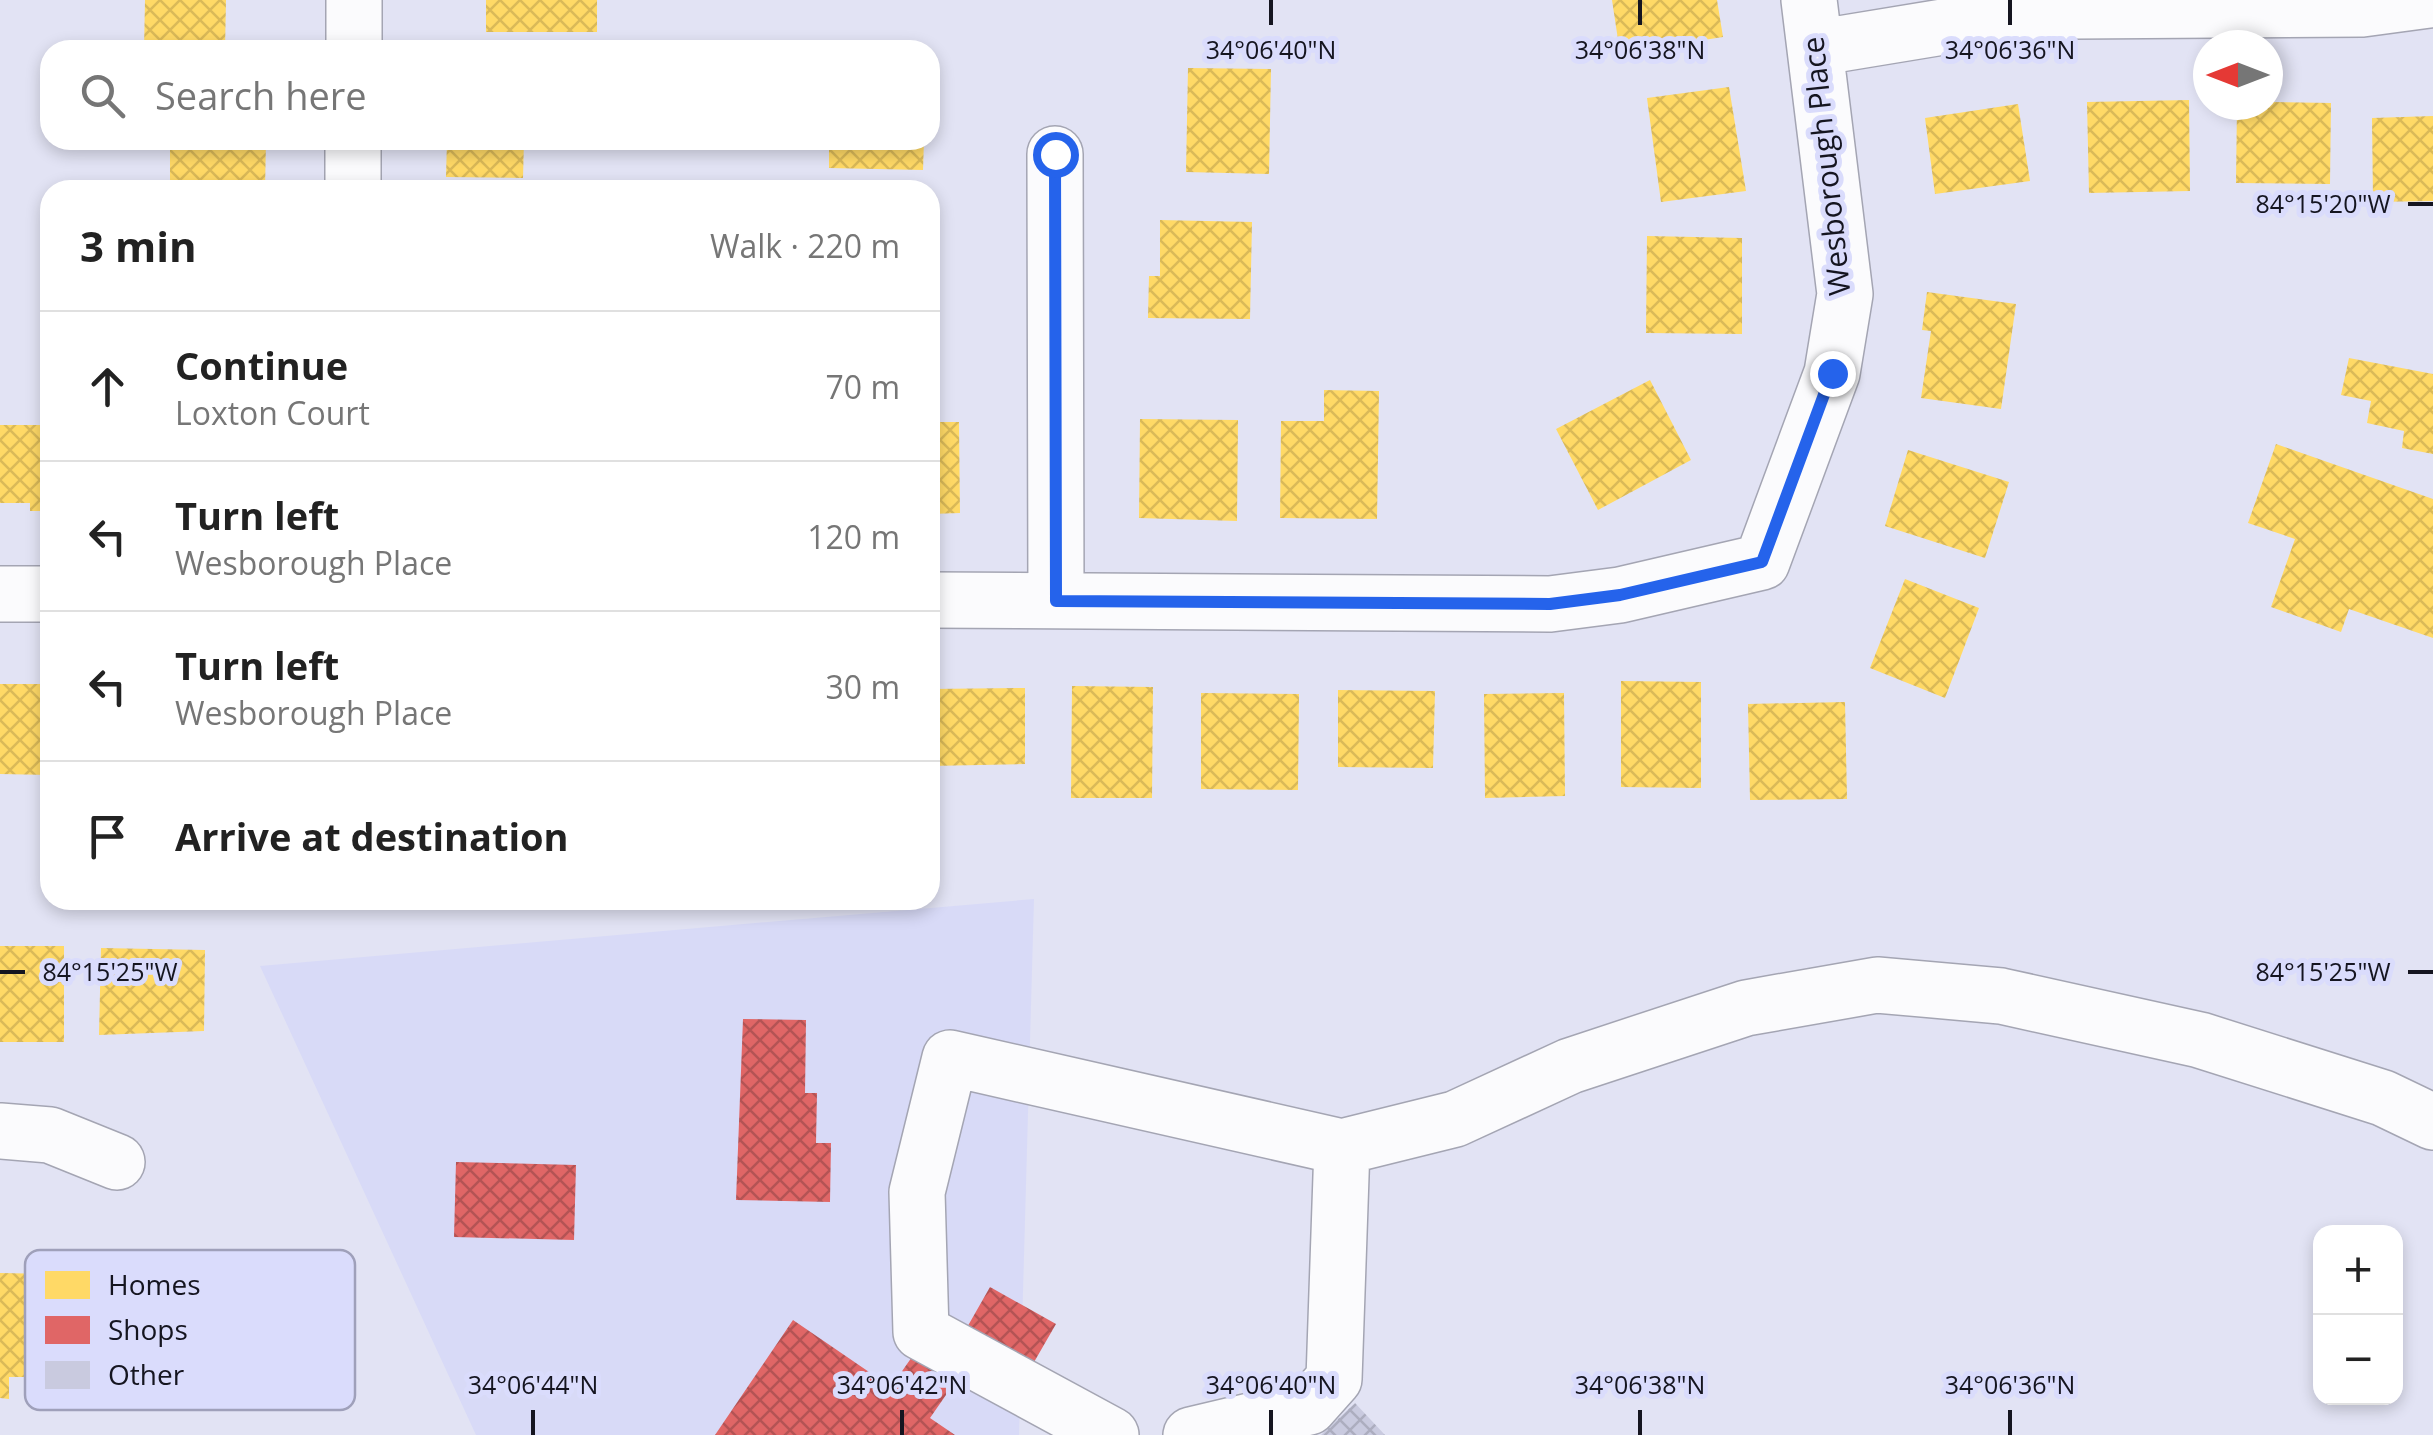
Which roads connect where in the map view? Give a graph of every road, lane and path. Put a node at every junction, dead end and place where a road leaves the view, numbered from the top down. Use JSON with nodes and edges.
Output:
{"nodes":[{"id":1,"x":354,"y":0,"type":"edge"},
{"id":2,"x":2428,"y":0,"type":"edge"},
{"id":3,"x":1812,"y":24,"type":"edge"},
{"id":4,"x":354,"y":40,"type":"edge"},
{"id":5,"x":353,"y":150,"type":"edge"},
{"id":6,"x":1055,"y":154,"type":"dead end"},
{"id":7,"x":352,"y":180,"type":"edge"},
{"id":8,"x":0,"y":594,"type":"edge"},
{"id":9,"x":40,"y":594,"type":"edge"},
{"id":10,"x":940,"y":600,"type":"edge"},
{"id":11,"x":1056,"y":601,"type":"junction"},
{"id":12,"x":2433,"y":1122,"type":"edge"},
{"id":13,"x":0,"y":1131,"type":"edge"},
{"id":14,"x":1342,"y":1147,"type":"junction"},
{"id":15,"x":117,"y":1162,"type":"dead end"},
{"id":16,"x":1111,"y":1435,"type":"edge"},
{"id":17,"x":1191,"y":1435,"type":"edge"}],
"edges":[{"from":1,"to":4,"type":"street"},
{"from":2,"to":3,"type":"street"},
{"from":3,"to":11,"type":"street","name":"Wesborough Place"},
{"from":5,"to":7,"type":"street"},
{"from":6,"to":11,"type":"street"},
{"from":8,"to":9,"type":"street"},
{"from":10,"to":11,"type":"street","name":"Wesborough Place"},
{"from":12,"to":14,"type":"street"},
{"from":13,"to":15,"type":"street"},
{"from":14,"to":16,"type":"street"},
{"from":14,"to":17,"type":"street"}]}
